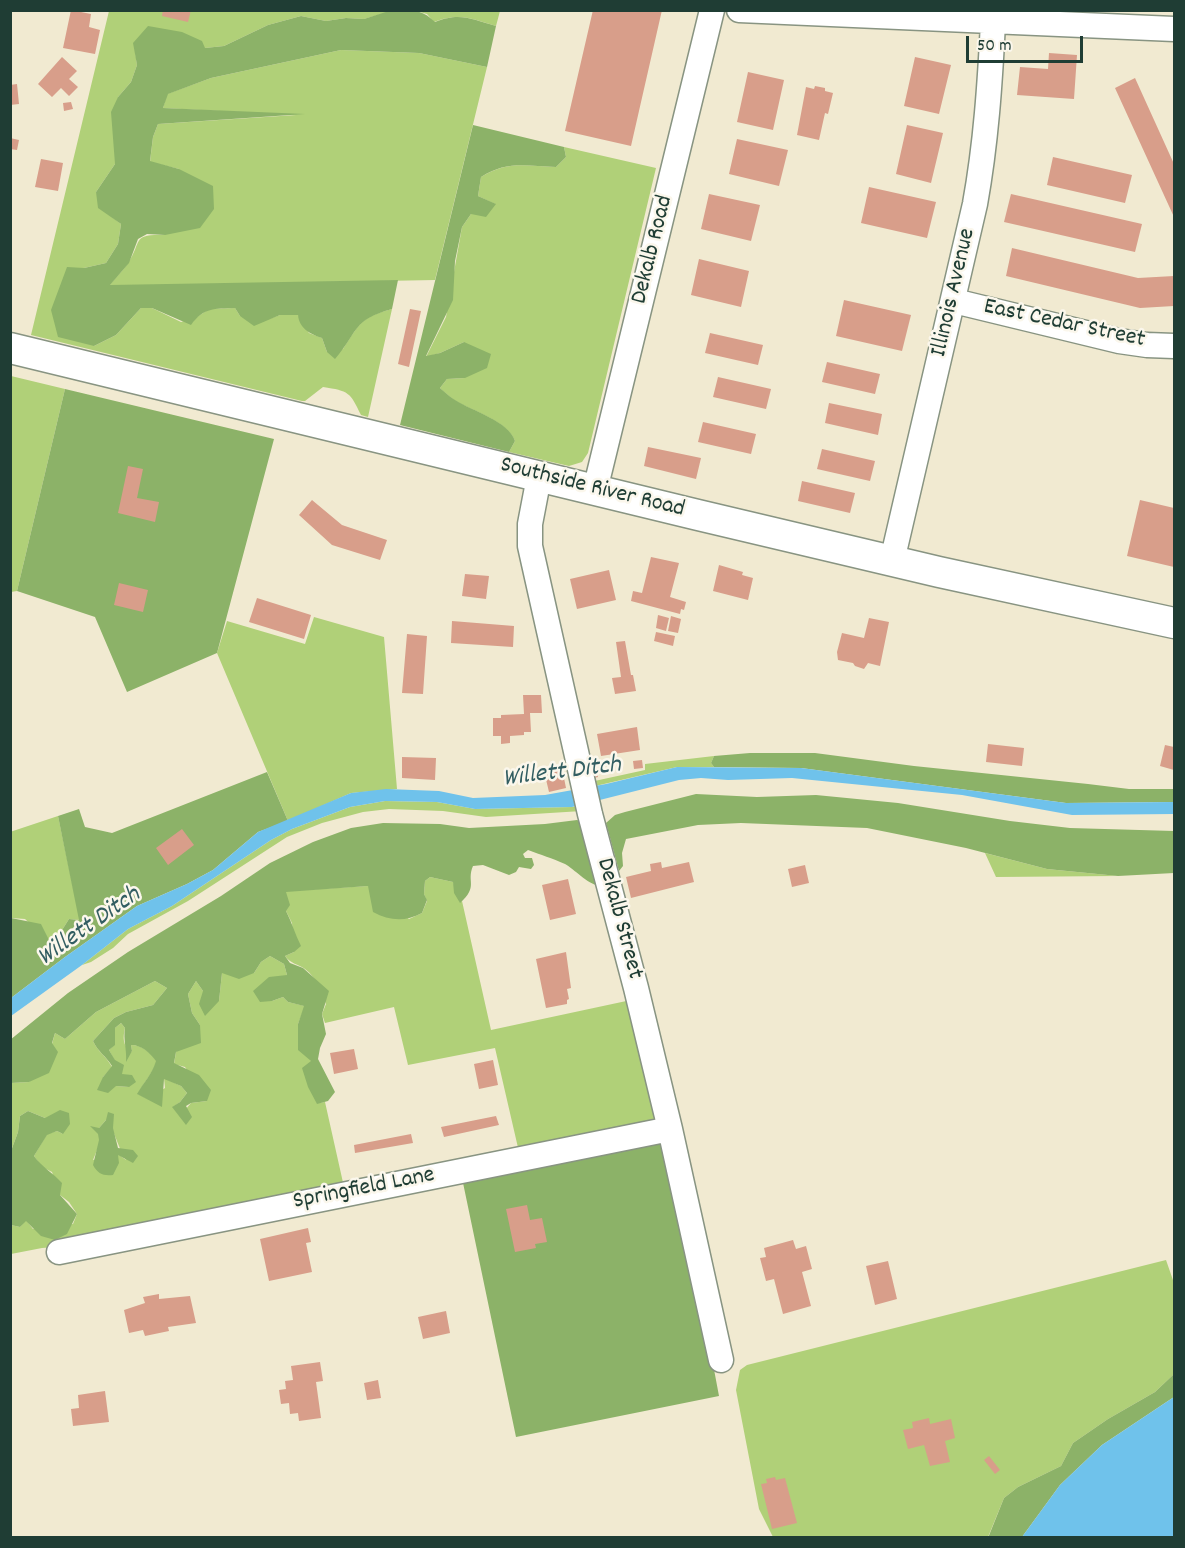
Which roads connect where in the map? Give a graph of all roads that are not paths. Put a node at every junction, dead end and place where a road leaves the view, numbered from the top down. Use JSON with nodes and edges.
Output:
{"nodes":[{"id":1,"x":712,"y":10,"type":"edge"},
{"id":2,"x":739,"y":10,"type":"edge"},
{"id":3,"x":993,"y":22,"type":"junction"},
{"id":4,"x":1174,"y":29,"type":"edge"},
{"id":5,"x":954,"y":301,"type":"junction"},
{"id":6,"x":1174,"y":346,"type":"edge"},
{"id":7,"x":10,"y":348,"type":"edge"},
{"id":8,"x":539,"y":477,"type":"junction"},
{"id":9,"x":595,"y":490,"type":"junction"},
{"id":10,"x":892,"y":561,"type":"junction"},
{"id":11,"x":1174,"y":623,"type":"edge"},
{"id":12,"x":670,"y":1129,"type":"junction"},
{"id":13,"x":59,"y":1252,"type":"dead end"},
{"id":14,"x":721,"y":1360,"type":"dead end"}],
"edges":[{"from":1,"to":9,"type":"street","name":"Dekalb Road"},
{"from":2,"to":3,"type":"street"},
{"from":3,"to":4,"type":"street"},
{"from":3,"to":5,"type":"street","name":"Illinois Avenue"},
{"from":5,"to":6,"type":"street","name":"East Cedar Street"},
{"from":5,"to":10,"type":"street","name":"Illinois Avenue"},
{"from":7,"to":8,"type":"main road","name":"Southside River Road"},
{"from":8,"to":9,"type":"main road","name":"Southside River Road"},
{"from":8,"to":12,"type":"street","name":"Dekalb Street"},
{"from":9,"to":10,"type":"main road","name":"Southside River Road"},
{"from":10,"to":11,"type":"main road","name":"Southside River Road"},
{"from":12,"to":13,"type":"street","name":"Springfield Lane"},
{"from":12,"to":14,"type":"street","name":"Dekalb Street"}]}
